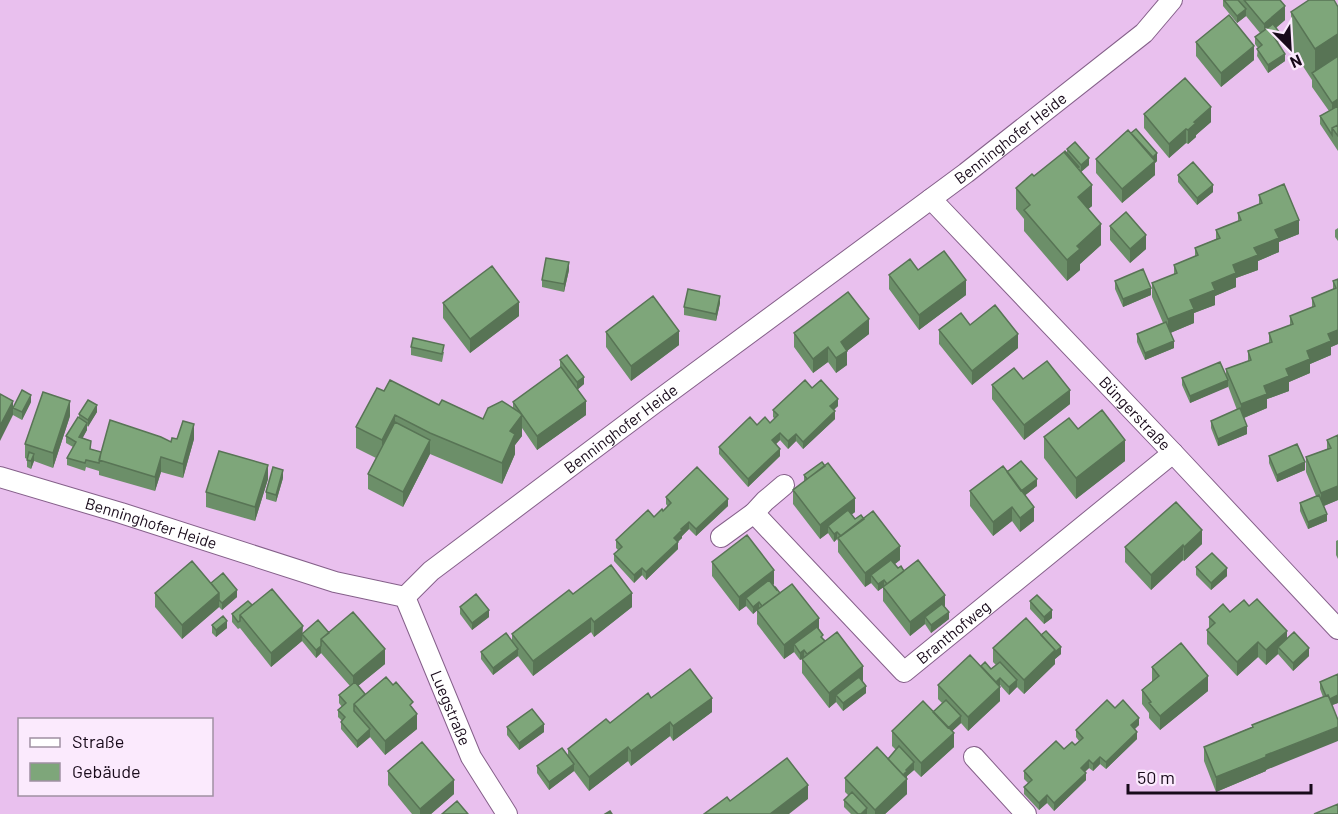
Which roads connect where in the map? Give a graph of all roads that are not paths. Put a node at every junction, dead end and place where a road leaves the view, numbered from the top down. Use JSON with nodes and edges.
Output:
{"nodes":[{"id":1,"x":1172,"y":0,"type":"edge"},
{"id":2,"x":931,"y":199,"type":"junction"},
{"id":3,"x":1173,"y":453,"type":"junction"},
{"id":4,"x":0,"y":477,"type":"edge"},
{"id":5,"x":784,"y":486,"type":"dead end"},
{"id":6,"x":754,"y":513,"type":"junction"},
{"id":7,"x":721,"y":537,"type":"dead end"},
{"id":8,"x":405,"y":597,"type":"junction"},
{"id":9,"x":1338,"y":629,"type":"edge"},
{"id":10,"x":974,"y":756,"type":"dead end"},
{"id":11,"x":507,"y":814,"type":"edge"},
{"id":12,"x":1026,"y":814,"type":"edge"}],
"edges":[{"from":1,"to":2,"type":"street","name":"Benninghofer Heide"},
{"from":2,"to":3,"type":"street","name":"Büngerstraße"},
{"from":2,"to":8,"type":"street","name":"Benninghofer Heide"},
{"from":3,"to":6,"type":"street","name":"Branthofweg"},
{"from":3,"to":9,"type":"street","name":"Büngerstraße"},
{"from":4,"to":8,"type":"street","name":"Benninghofer Heide"},
{"from":5,"to":6,"type":"street"},
{"from":6,"to":7,"type":"street"},
{"from":8,"to":11,"type":"street","name":"Luegstraße"},
{"from":10,"to":12,"type":"street"}]}
